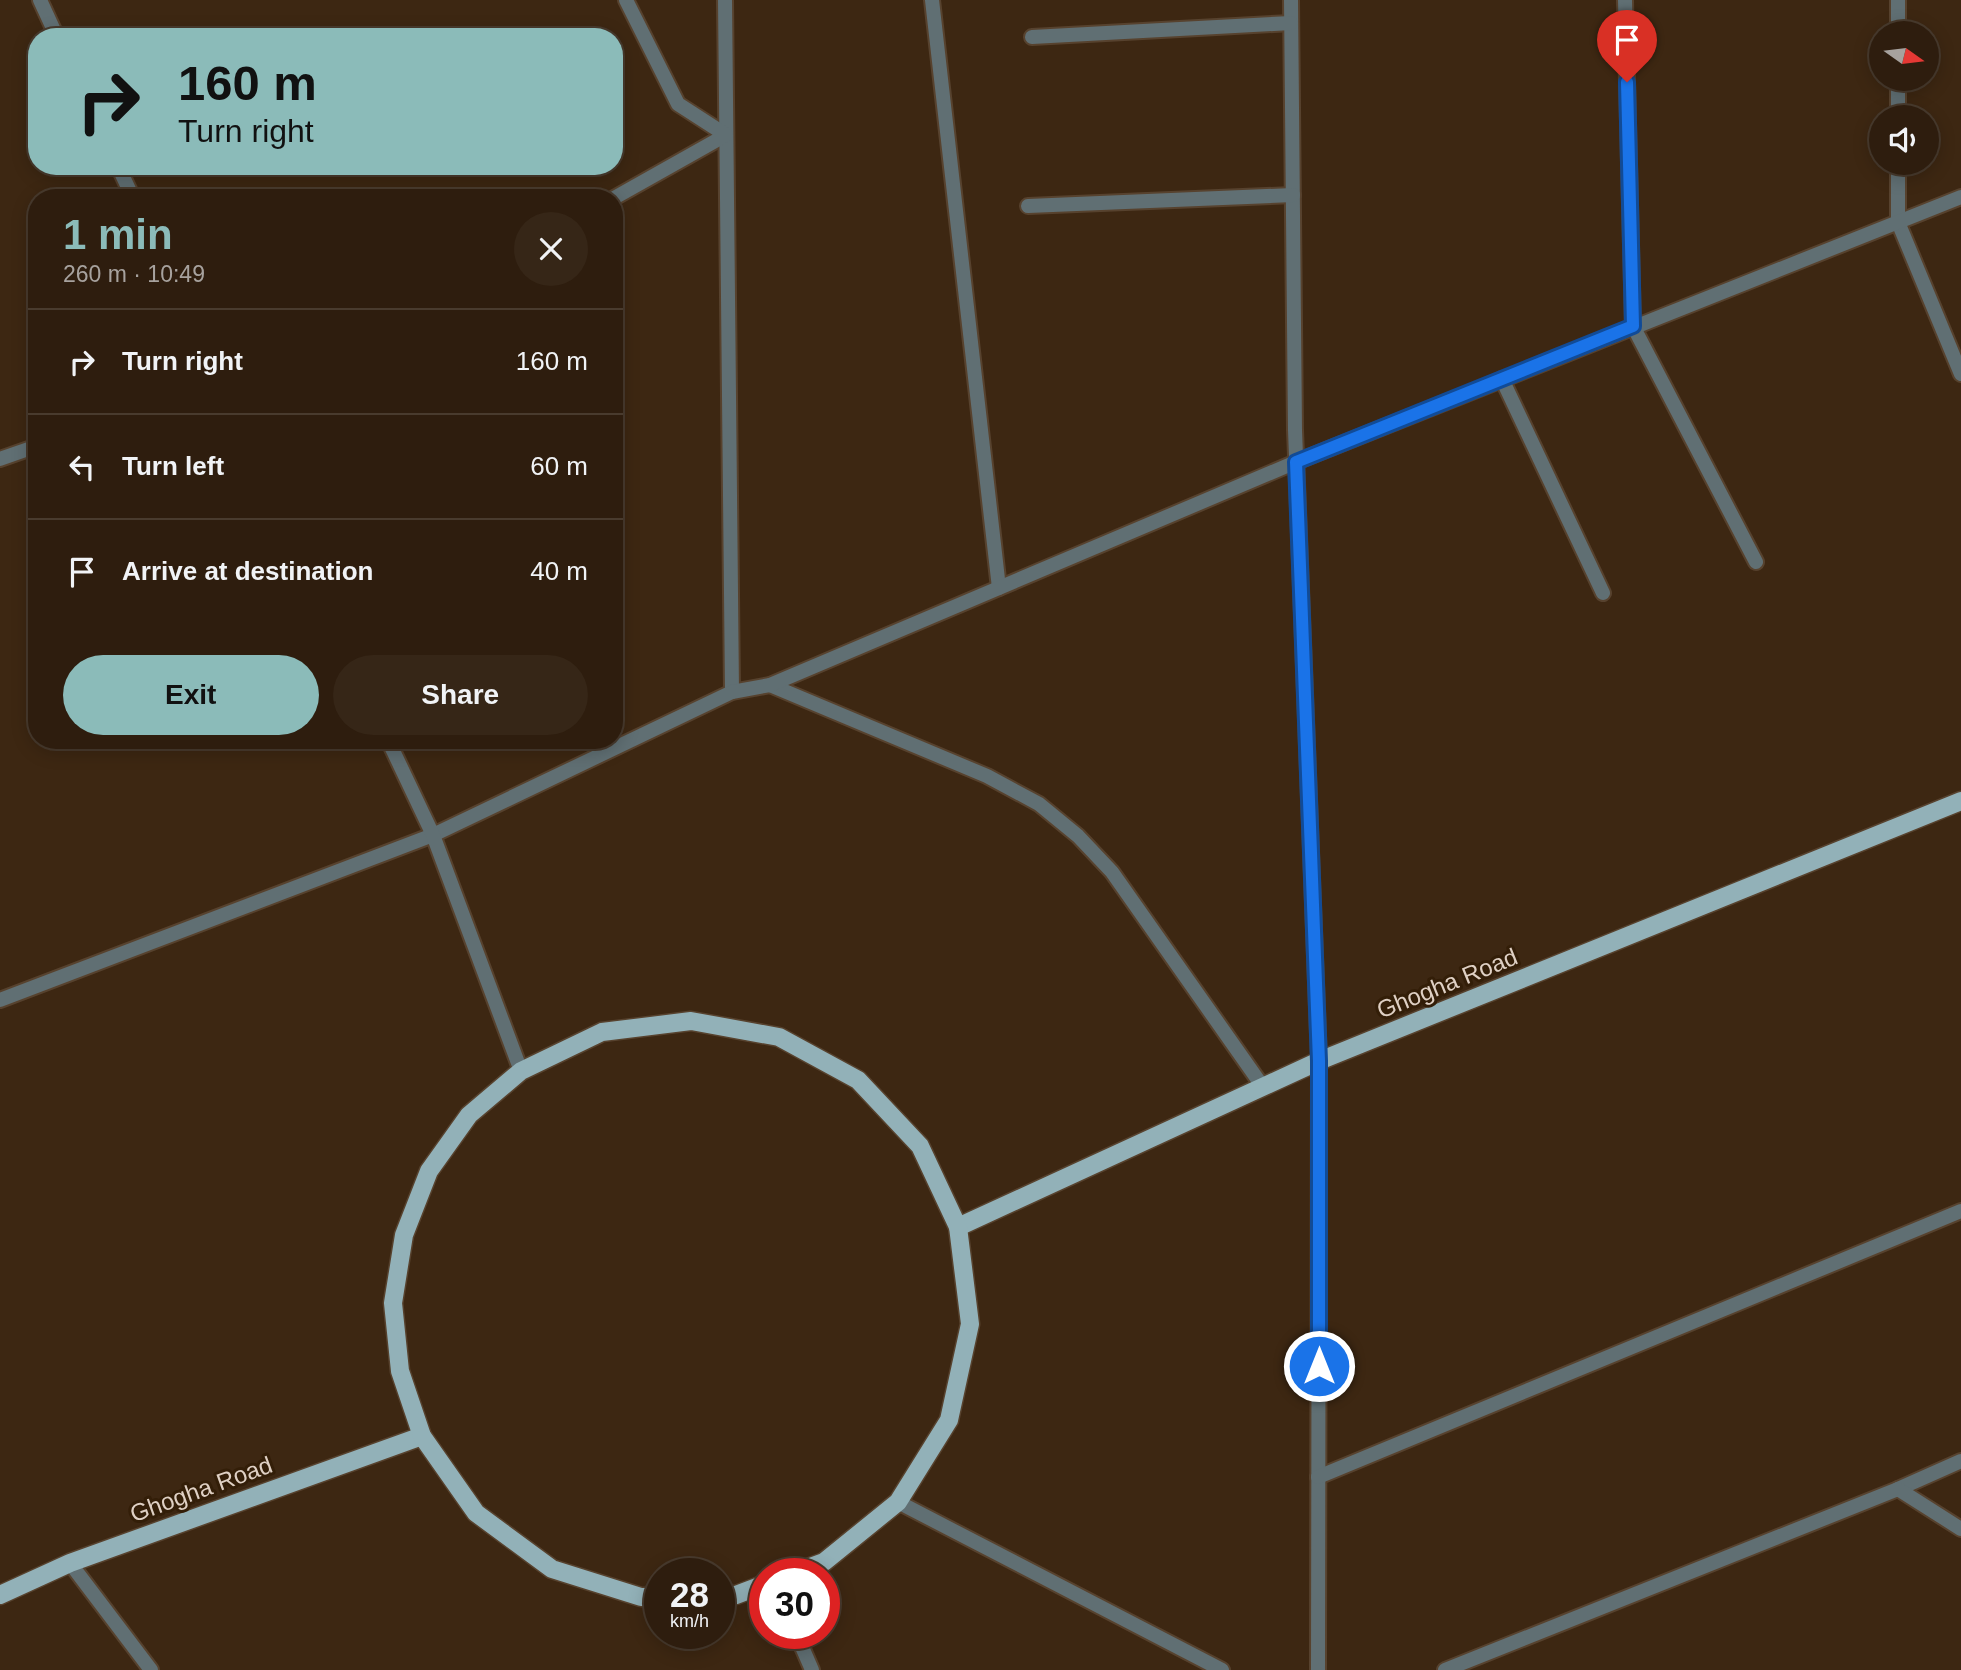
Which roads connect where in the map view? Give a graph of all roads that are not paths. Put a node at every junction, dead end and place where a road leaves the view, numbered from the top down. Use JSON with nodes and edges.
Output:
{"nodes":[{"id":1,"x":40,"y":0,"type":"edge"},
{"id":2,"x":626,"y":0,"type":"edge"},
{"id":3,"x":725,"y":0,"type":"edge"},
{"id":4,"x":932,"y":0,"type":"edge"},
{"id":5,"x":1291,"y":0,"type":"edge"},
{"id":6,"x":1625,"y":0,"type":"edge"},
{"id":7,"x":1898,"y":0,"type":"edge"},
{"id":8,"x":1898,"y":21,"type":"edge"},
{"id":9,"x":1291,"y":23,"type":"junction"},
{"id":10,"x":53,"y":28,"type":"edge"},
{"id":11,"x":1032,"y":37,"type":"dead end"},
{"id":12,"x":726,"y":135,"type":"junction"},
{"id":13,"x":1898,"y":175,"type":"edge"},
{"id":14,"x":623,"y":193,"type":"edge"},
{"id":15,"x":1293,"y":195,"type":"junction"},
{"id":16,"x":1961,"y":197,"type":"edge"},
{"id":17,"x":1028,"y":205,"type":"dead end"},
{"id":18,"x":1898,"y":222,"type":"junction"},
{"id":19,"x":1633,"y":326,"type":"junction"},
{"id":20,"x":1961,"y":374,"type":"edge"},
{"id":21,"x":1502,"y":379,"type":"junction"},
{"id":22,"x":28,"y":449,"type":"edge"},
{"id":23,"x":0,"y":459,"type":"edge"},
{"id":24,"x":1296,"y":462,"type":"junction"},
{"id":25,"x":1756,"y":562,"type":"dead end"},
{"id":26,"x":999,"y":588,"type":"junction"},
{"id":27,"x":1602,"y":593,"type":"dead end"},
{"id":28,"x":770,"y":685,"type":"junction"},
{"id":29,"x":732,"y":692,"type":"junction"},
{"id":30,"x":623,"y":744,"type":"edge"},
{"id":31,"x":392,"y":749,"type":"edge"},
{"id":32,"x":613,"y":749,"type":"edge"},
{"id":33,"x":1961,"y":801,"type":"edge"},
{"id":34,"x":433,"y":835,"type":"junction"},
{"id":35,"x":0,"y":1000,"type":"edge"},
{"id":36,"x":1319,"y":1061,"type":"junction"},
{"id":37,"x":520,"y":1070,"type":"junction"},
{"id":38,"x":1263,"y":1087,"type":"junction"},
{"id":39,"x":1961,"y":1211,"type":"edge"},
{"id":40,"x":958,"y":1227,"type":"junction"},
{"id":41,"x":422,"y":1436,"type":"junction"},
{"id":42,"x":1961,"y":1461,"type":"edge"},
{"id":43,"x":1318,"y":1477,"type":"junction"},
{"id":44,"x":1898,"y":1489,"type":"junction"},
{"id":45,"x":898,"y":1502,"type":"junction"},
{"id":46,"x":1961,"y":1529,"type":"edge"},
{"id":47,"x":829,"y":1558,"type":"edge"},
{"id":48,"x":70,"y":1563,"type":"junction"},
{"id":49,"x":0,"y":1595,"type":"edge"},
{"id":50,"x":644,"y":1597,"type":"edge"},
{"id":51,"x":803,"y":1649,"type":"edge"},
{"id":52,"x":151,"y":1670,"type":"edge"},
{"id":53,"x":812,"y":1670,"type":"edge"},
{"id":54,"x":1222,"y":1670,"type":"edge"},
{"id":55,"x":1318,"y":1670,"type":"edge"},
{"id":56,"x":1445,"y":1670,"type":"edge"}],
"edges":[{"from":1,"to":10,"type":"street"},
{"from":2,"to":12,"type":"street"},
{"from":3,"to":12,"type":"street"},
{"from":4,"to":26,"type":"street"},
{"from":5,"to":9,"type":"street"},
{"from":6,"to":19,"type":"street"},
{"from":7,"to":8,"type":"street"},
{"from":9,"to":11,"type":"street"},
{"from":9,"to":15,"type":"street"},
{"from":12,"to":14,"type":"street"},
{"from":12,"to":29,"type":"street"},
{"from":13,"to":18,"type":"street"},
{"from":15,"to":17,"type":"street"},
{"from":15,"to":24,"type":"street"},
{"from":16,"to":18,"type":"street"},
{"from":18,"to":19,"type":"street"},
{"from":18,"to":20,"type":"street"},
{"from":19,"to":21,"type":"street"},
{"from":19,"to":25,"type":"street"},
{"from":21,"to":24,"type":"street"},
{"from":21,"to":27,"type":"street"},
{"from":22,"to":23,"type":"street"},
{"from":24,"to":26,"type":"street"},
{"from":24,"to":36,"type":"street"},
{"from":26,"to":28,"type":"street"},
{"from":28,"to":29,"type":"street"},
{"from":28,"to":38,"type":"street"},
{"from":29,"to":30,"type":"street"},
{"from":31,"to":34,"type":"street"},
{"from":32,"to":34,"type":"street"},
{"from":33,"to":36,"type":"main road","name":"Ghogha Road"},
{"from":34,"to":35,"type":"street"},
{"from":34,"to":37,"type":"street"},
{"from":36,"to":38,"type":"main road","name":"Ghogha Road"},
{"from":36,"to":43,"type":"street"},
{"from":37,"to":40,"type":"main road"},
{"from":37,"to":41,"type":"main road"},
{"from":38,"to":40,"type":"main road","name":"Ghogha Road"},
{"from":39,"to":43,"type":"street"},
{"from":40,"to":45,"type":"main road"},
{"from":41,"to":48,"type":"main road","name":"Ghogha Road"},
{"from":41,"to":50,"type":"main road"},
{"from":42,"to":44,"type":"street"},
{"from":43,"to":55,"type":"street"},
{"from":44,"to":46,"type":"street"},
{"from":44,"to":56,"type":"street"},
{"from":45,"to":47,"type":"main road"},
{"from":45,"to":54,"type":"street"},
{"from":48,"to":49,"type":"main road","name":"Ghogha Road"},
{"from":48,"to":52,"type":"street"},
{"from":51,"to":53,"type":"street"}]}
